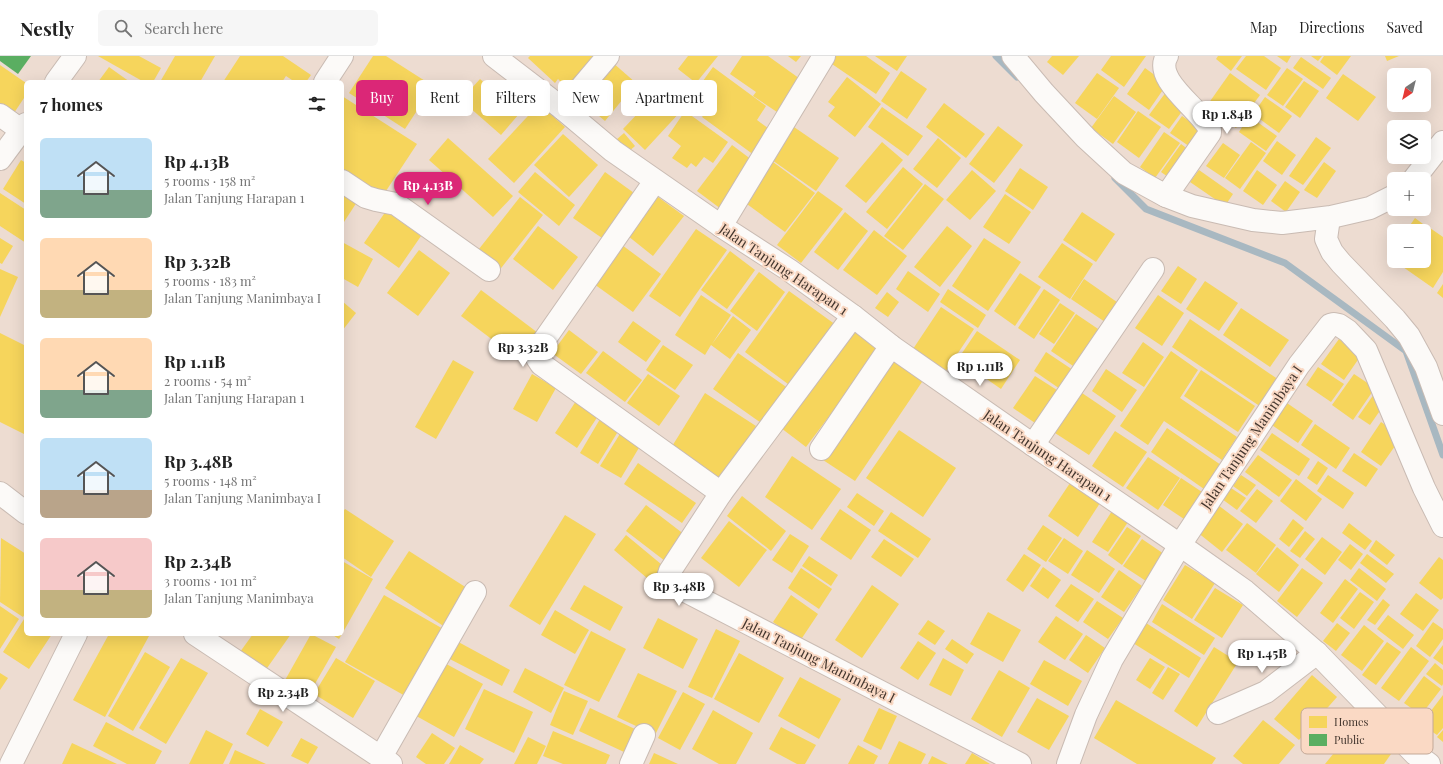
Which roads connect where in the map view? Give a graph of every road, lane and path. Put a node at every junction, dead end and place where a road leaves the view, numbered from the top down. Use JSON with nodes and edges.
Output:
{"nodes":[{"id":1,"x":75,"y":56,"type":"edge"},
{"id":2,"x":342,"y":56,"type":"edge"},
{"id":3,"x":494,"y":56,"type":"edge"},
{"id":4,"x":608,"y":56,"type":"edge"},
{"id":5,"x":824,"y":56,"type":"edge"},
{"id":6,"x":1013,"y":56,"type":"edge"},
{"id":7,"x":1168,"y":56,"type":"edge"},
{"id":8,"x":57,"y":80,"type":"edge"},
{"id":9,"x":326,"y":80,"type":"edge"},
{"id":10,"x":588,"y":80,"type":"edge"},
{"id":11,"x":558,"y":105,"type":"edge"},
{"id":12,"x":0,"y":115,"type":"edge"},
{"id":13,"x":571,"y":116,"type":"edge"},
{"id":14,"x":24,"y":127,"type":"edge"},
{"id":15,"x":1443,"y":142,"type":"edge"},
{"id":16,"x":0,"y":159,"type":"edge"},
{"id":17,"x":1419,"y":172,"type":"edge"},
{"id":18,"x":655,"y":181,"type":"junction"},
{"id":19,"x":344,"y":182,"type":"edge"},
{"id":20,"x":1166,"y":196,"type":"junction"},
{"id":21,"x":1387,"y":200,"type":"edge"},
{"id":22,"x":1329,"y":218,"type":"junction"},
{"id":23,"x":721,"y":226,"type":"junction"},
{"id":24,"x":1153,"y":269,"type":"dead end"},
{"id":25,"x":489,"y":270,"type":"dead end"},
{"id":26,"x":853,"y":316,"type":"junction"},
{"id":27,"x":891,"y":346,"type":"junction"},
{"id":28,"x":1443,"y":414,"type":"edge"},
{"id":29,"x":1033,"y":445,"type":"junction"},
{"id":30,"x":820,"y":449,"type":"dead end"},
{"id":31,"x":0,"y":493,"type":"edge"},
{"id":32,"x":721,"y":493,"type":"junction"},
{"id":33,"x":24,"y":511,"type":"edge"},
{"id":34,"x":1443,"y":526,"type":"edge"},
{"id":35,"x":1180,"y":545,"type":"junction"},
{"id":36,"x":474,"y":592,"type":"dead end"},
{"id":37,"x":75,"y":636,"type":"edge"},
{"id":38,"x":198,"y":636,"type":"edge"},
{"id":39,"x":1317,"y":653,"type":"junction"},
{"id":40,"x":1370,"y":708,"type":"edge"},
{"id":41,"x":1218,"y":713,"type":"dead end"},
{"id":42,"x":644,"y":735,"type":"dead end"},
{"id":43,"x":1415,"y":754,"type":"edge"},
{"id":44,"x":386,"y":761,"type":"edge"},
{"id":45,"x":11,"y":764,"type":"edge"},
{"id":46,"x":631,"y":764,"type":"edge"},
{"id":47,"x":1020,"y":764,"type":"edge"},
{"id":48,"x":1068,"y":764,"type":"edge"},
{"id":49,"x":1429,"y":764,"type":"edge"}],
"edges":[{"from":1,"to":8,"type":"street"},
{"from":2,"to":9,"type":"street"},
{"from":3,"to":11,"type":"street","name":"Jalan Tanjung Harapan 1"},
{"from":4,"to":10,"type":"street"},
{"from":5,"to":23,"type":"street"},
{"from":6,"to":20,"type":"street"},
{"from":7,"to":20,"type":"street"},
{"from":12,"to":14,"type":"street"},
{"from":13,"to":18,"type":"street","name":"Jalan Tanjung Harapan 1"},
{"from":14,"to":16,"type":"street"},
{"from":15,"to":17,"type":"street"},
{"from":18,"to":23,"type":"street","name":"Jalan Tanjung Harapan 1"},
{"from":18,"to":32,"type":"street"},
{"from":19,"to":25,"type":"street"},
{"from":20,"to":22,"type":"street"},
{"from":21,"to":22,"type":"street"},
{"from":22,"to":28,"type":"street"},
{"from":23,"to":26,"type":"street","name":"Jalan Tanjung Harapan 1"},
{"from":24,"to":29,"type":"street"},
{"from":26,"to":27,"type":"street","name":"Jalan Tanjung Harapan 1"},
{"from":26,"to":32,"type":"street","name":"Jalan Tanjung Manimbaya I"},
{"from":27,"to":29,"type":"street","name":"Jalan Tanjung Harapan 1"},
{"from":27,"to":30,"type":"street"},
{"from":29,"to":35,"type":"street","name":"Jalan Tanjung Harapan 1"},
{"from":31,"to":33,"type":"street"},
{"from":32,"to":47,"type":"street","name":"Jalan Tanjung Manimbaya I"},
{"from":34,"to":35,"type":"street","name":"Jalan Tanjung Manimbaya I"},
{"from":35,"to":39,"type":"street","name":"Jalan Tanjung Harapan 1"},
{"from":35,"to":48,"type":"street","name":"Jalan Tanjung Manimbaya I"},
{"from":36,"to":44,"type":"street"},
{"from":37,"to":45,"type":"street"},
{"from":38,"to":44,"type":"street"},
{"from":39,"to":40,"type":"street","name":"Jalan Tanjung Harapan 1"},
{"from":39,"to":41,"type":"street"},
{"from":42,"to":46,"type":"street"},
{"from":43,"to":49,"type":"street","name":"Jalan Tanjung Harapan 1"}]}
